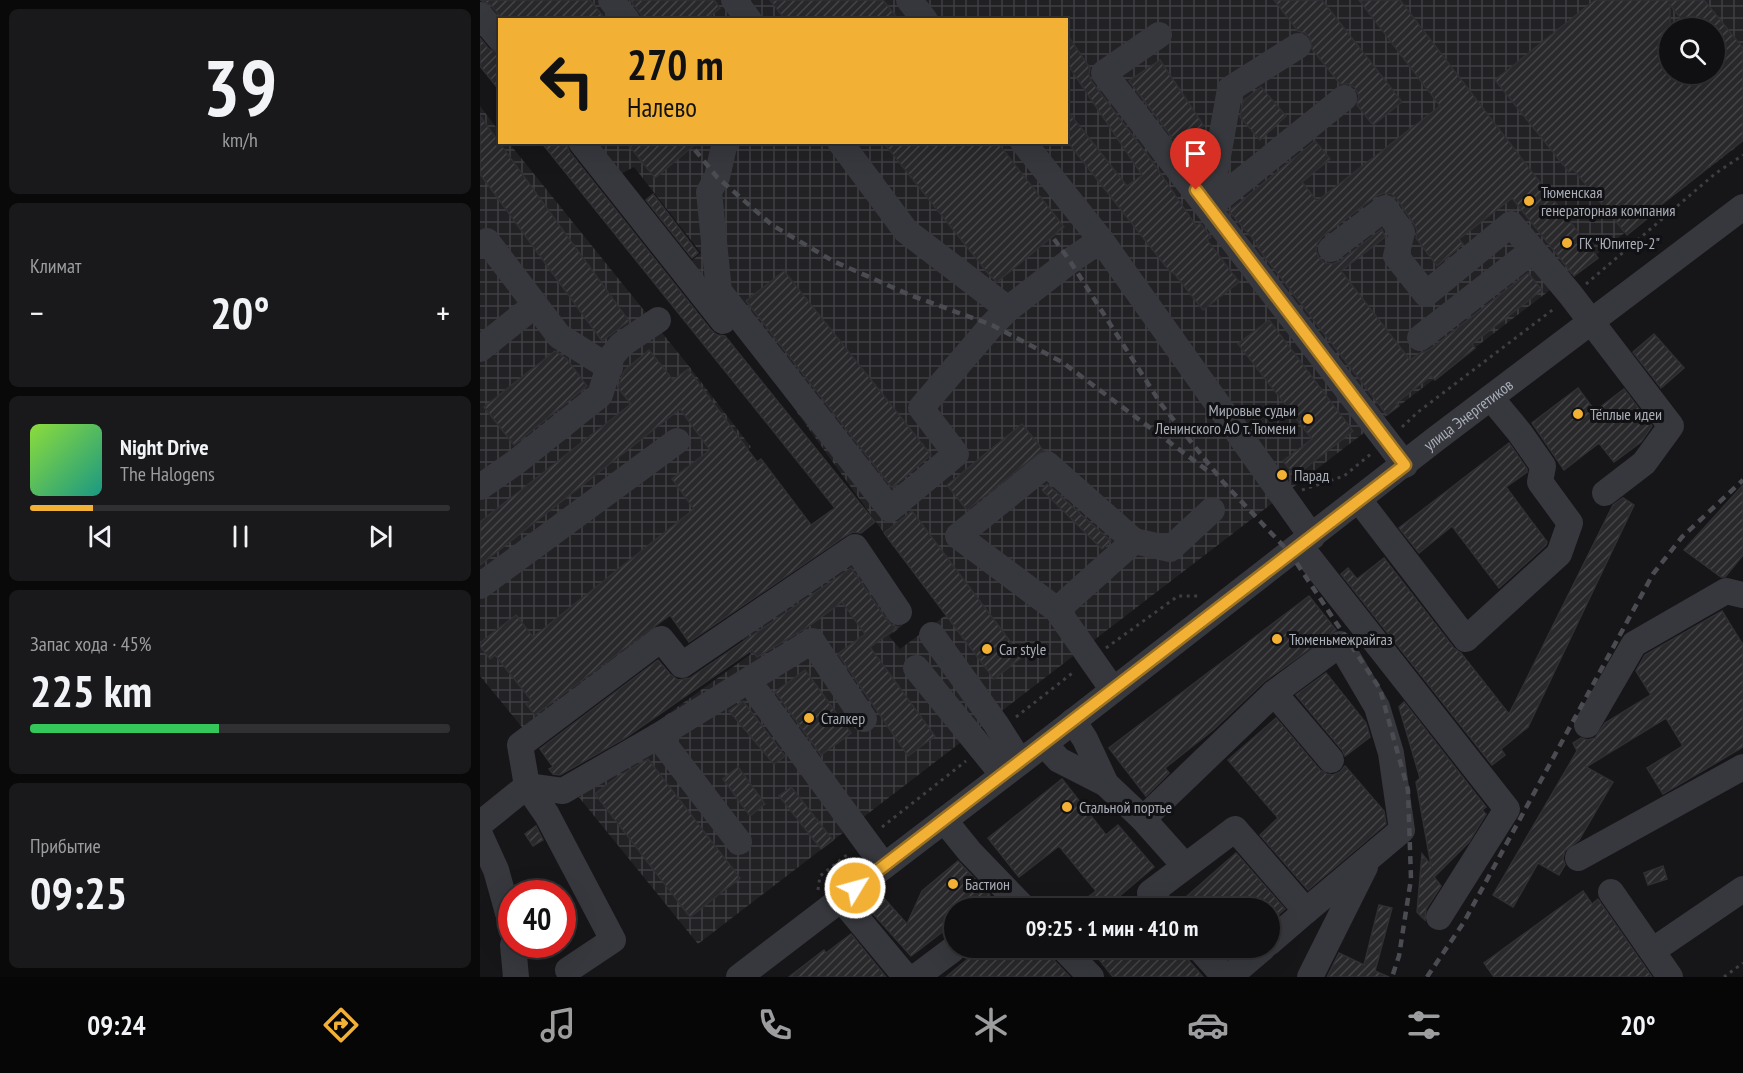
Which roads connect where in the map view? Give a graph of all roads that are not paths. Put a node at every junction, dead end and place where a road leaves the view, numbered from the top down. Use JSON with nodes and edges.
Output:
{"nodes":[{"id":1,"x":611,"y":0,"type":"edge"},
{"id":2,"x":734,"y":0,"type":"edge"},
{"id":3,"x":909,"y":0,"type":"edge"},
{"id":4,"x":480,"y":15,"type":"edge"},
{"id":5,"x":625,"y":18,"type":"edge"},
{"id":6,"x":748,"y":18,"type":"edge"},
{"id":7,"x":923,"y":18,"type":"edge"},
{"id":8,"x":1159,"y":35,"type":"dead end"},
{"id":9,"x":498,"y":37,"type":"edge"},
{"id":10,"x":1298,"y":46,"type":"dead end"},
{"id":11,"x":1344,"y":98,"type":"dead end"},
{"id":12,"x":583,"y":144,"type":"edge"},
{"id":13,"x":725,"y":144,"type":"edge"},
{"id":14,"x":841,"y":144,"type":"edge"},
{"id":15,"x":1025,"y":144,"type":"edge"},
{"id":16,"x":1209,"y":207,"type":"junction"},
{"id":17,"x":1743,"y":207,"type":"edge"},
{"id":18,"x":1101,"y":240,"type":"junction"},
{"id":19,"x":480,"y":246,"type":"edge"},
{"id":20,"x":1331,"y":249,"type":"dead end"},
{"id":21,"x":1533,"y":250,"type":"junction"},
{"id":22,"x":535,"y":305,"type":"junction"},
{"id":23,"x":1008,"y":309,"type":"junction"},
{"id":24,"x":658,"y":320,"type":"dead end"},
{"id":25,"x":1591,"y":323,"type":"junction"},
{"id":26,"x":1420,"y":338,"type":"dead end"},
{"id":27,"x":480,"y":348,"type":"edge"},
{"id":28,"x":610,"y":368,"type":"junction"},
{"id":29,"x":1491,"y":398,"type":"junction"},
{"id":30,"x":677,"y":441,"type":"dead end"},
{"id":31,"x":1405,"y":465,"type":"junction"},
{"id":32,"x":480,"y":487,"type":"edge"},
{"id":33,"x":1605,"y":493,"type":"dead end"},
{"id":34,"x":1359,"y":500,"type":"junction"},
{"id":35,"x":1212,"y":510,"type":"dead end"},
{"id":36,"x":878,"y":516,"type":"dead end"},
{"id":37,"x":1306,"y":541,"type":"junction"},
{"id":38,"x":1134,"y":542,"type":"junction"},
{"id":39,"x":480,"y":586,"type":"edge"},
{"id":40,"x":1743,"y":595,"type":"edge"},
{"id":41,"x":1057,"y":610,"type":"junction"},
{"id":42,"x":899,"y":612,"type":"dead end"},
{"id":43,"x":932,"y":635,"type":"dead end"},
{"id":44,"x":916,"y":668,"type":"dead end"},
{"id":45,"x":1113,"y":690,"type":"junction"},
{"id":46,"x":1274,"y":693,"type":"junction"},
{"id":47,"x":758,"y":694,"type":"dead end"},
{"id":48,"x":864,"y":719,"type":"dead end"},
{"id":49,"x":1073,"y":721,"type":"junction"},
{"id":50,"x":1587,"y":725,"type":"dead end"},
{"id":51,"x":658,"y":736,"type":"junction"},
{"id":52,"x":1044,"y":744,"type":"junction"},
{"id":53,"x":1331,"y":760,"type":"dead end"},
{"id":54,"x":1743,"y":767,"type":"edge"},
{"id":55,"x":1012,"y":769,"type":"junction"},
{"id":56,"x":1106,"y":784,"type":"junction"},
{"id":57,"x":527,"y":786,"type":"junction"},
{"id":58,"x":1143,"y":819,"type":"junction"},
{"id":59,"x":944,"y":820,"type":"junction"},
{"id":60,"x":480,"y":824,"type":"edge"},
{"id":61,"x":480,"y":836,"type":"edge"},
{"id":62,"x":739,"y":842,"type":"dead end"},
{"id":63,"x":1370,"y":857,"type":"junction"},
{"id":64,"x":1578,"y":858,"type":"dead end"},
{"id":65,"x":884,"y":866,"type":"junction"},
{"id":66,"x":1185,"y":866,"type":"junction"},
{"id":67,"x":499,"y":880,"type":"edge"},
{"id":68,"x":1743,"y":889,"type":"edge"},
{"id":69,"x":1611,"y":892,"type":"dead end"},
{"id":70,"x":1014,"y":898,"type":"edge"},
{"id":71,"x":1154,"y":898,"type":"edge"},
{"id":72,"x":829,"y":899,"type":"junction"},
{"id":73,"x":1306,"y":911,"type":"junction"},
{"id":74,"x":1439,"y":917,"type":"dead end"},
{"id":75,"x":1280,"y":933,"type":"edge"},
{"id":76,"x":1652,"y":951,"type":"junction"},
{"id":77,"x":944,"y":956,"type":"edge"},
{"id":78,"x":514,"y":958,"type":"edge"},
{"id":79,"x":1073,"y":958,"type":"edge"},
{"id":80,"x":1209,"y":958,"type":"edge"},
{"id":81,"x":1251,"y":958,"type":"edge"},
{"id":82,"x":568,"y":970,"type":"dead end"},
{"id":83,"x":745,"y":975,"type":"edge"},
{"id":84,"x":516,"y":977,"type":"edge"},
{"id":85,"x":906,"y":977,"type":"edge"},
{"id":86,"x":916,"y":977,"type":"edge"},
{"id":87,"x":1091,"y":977,"type":"edge"},
{"id":88,"x":1227,"y":977,"type":"edge"},
{"id":89,"x":1310,"y":977,"type":"edge"},
{"id":90,"x":1670,"y":977,"type":"edge"}],
"edges":[{"from":1,"to":5,"type":"street"},
{"from":2,"to":6,"type":"street"},
{"from":3,"to":7,"type":"street"},
{"from":4,"to":9,"type":"street"},
{"from":8,"to":16,"type":"street"},
{"from":10,"to":16,"type":"street"},
{"from":11,"to":16,"type":"street"},
{"from":12,"to":36,"type":"street"},
{"from":13,"to":23,"type":"street"},
{"from":14,"to":23,"type":"street"},
{"from":15,"to":18,"type":"street"},
{"from":16,"to":31,"type":"street"},
{"from":17,"to":25,"type":"street","name":"улица Энергетиков"},
{"from":18,"to":23,"type":"street"},
{"from":18,"to":37,"type":"street"},
{"from":19,"to":22,"type":"street"},
{"from":20,"to":21,"type":"street"},
{"from":21,"to":25,"type":"street"},
{"from":21,"to":26,"type":"street"},
{"from":22,"to":27,"type":"street"},
{"from":22,"to":28,"type":"street"},
{"from":24,"to":28,"type":"street"},
{"from":25,"to":29,"type":"street","name":"улица Энергетиков"},
{"from":25,"to":33,"type":"street"},
{"from":28,"to":32,"type":"street"},
{"from":29,"to":31,"type":"street","name":"улица Энергетиков"},
{"from":29,"to":34,"type":"street"},
{"from":30,"to":39,"type":"street"},
{"from":31,"to":34,"type":"street","name":"улица Энергетиков"},
{"from":34,"to":37,"type":"street","name":"улица Энергетиков"},
{"from":35,"to":38,"type":"street"},
{"from":37,"to":45,"type":"street","name":"улица Энергетиков"},
{"from":37,"to":74,"type":"street"},
{"from":38,"to":41,"type":"street"},
{"from":38,"to":41,"type":"street"},
{"from":40,"to":50,"type":"street"},
{"from":41,"to":45,"type":"street"},
{"from":42,"to":57,"type":"street"},
{"from":43,"to":55,"type":"street"},
{"from":44,"to":55,"type":"street"},
{"from":45,"to":49,"type":"street","name":"улица Энергетиков"},
{"from":46,"to":53,"type":"street"},
{"from":46,"to":58,"type":"street"},
{"from":46,"to":63,"type":"street"},
{"from":47,"to":65,"type":"street"},
{"from":48,"to":51,"type":"street"},
{"from":49,"to":52,"type":"street","name":"улица Энергетиков"},
{"from":49,"to":56,"type":"street"},
{"from":51,"to":57,"type":"street"},
{"from":51,"to":62,"type":"street"},
{"from":52,"to":55,"type":"street","name":"улица Энергетиков"},
{"from":52,"to":56,"type":"street"},
{"from":54,"to":64,"type":"street"},
{"from":55,"to":59,"type":"street","name":"улица Энергетиков"},
{"from":56,"to":58,"type":"street"},
{"from":57,"to":60,"type":"street"},
{"from":57,"to":82,"type":"street"},
{"from":58,"to":66,"type":"street"},
{"from":59,"to":65,"type":"street","name":"улица Энергетиков"},
{"from":59,"to":70,"type":"street"},
{"from":61,"to":67,"type":"street"},
{"from":63,"to":73,"type":"street"},
{"from":63,"to":89,"type":"street"},
{"from":65,"to":72,"type":"street","name":"улица Энергетиков"},
{"from":66,"to":71,"type":"street"},
{"from":66,"to":73,"type":"street"},
{"from":68,"to":76,"type":"street"},
{"from":69,"to":76,"type":"street"},
{"from":72,"to":83,"type":"street","name":"улица Энергетиков"},
{"from":72,"to":85,"type":"street"},
{"from":73,"to":75,"type":"street"},
{"from":76,"to":90,"type":"street"},
{"from":77,"to":86,"type":"street"},
{"from":78,"to":84,"type":"street"},
{"from":79,"to":87,"type":"street"},
{"from":80,"to":88,"type":"street"},
{"from":81,"to":88,"type":"street"}]}
